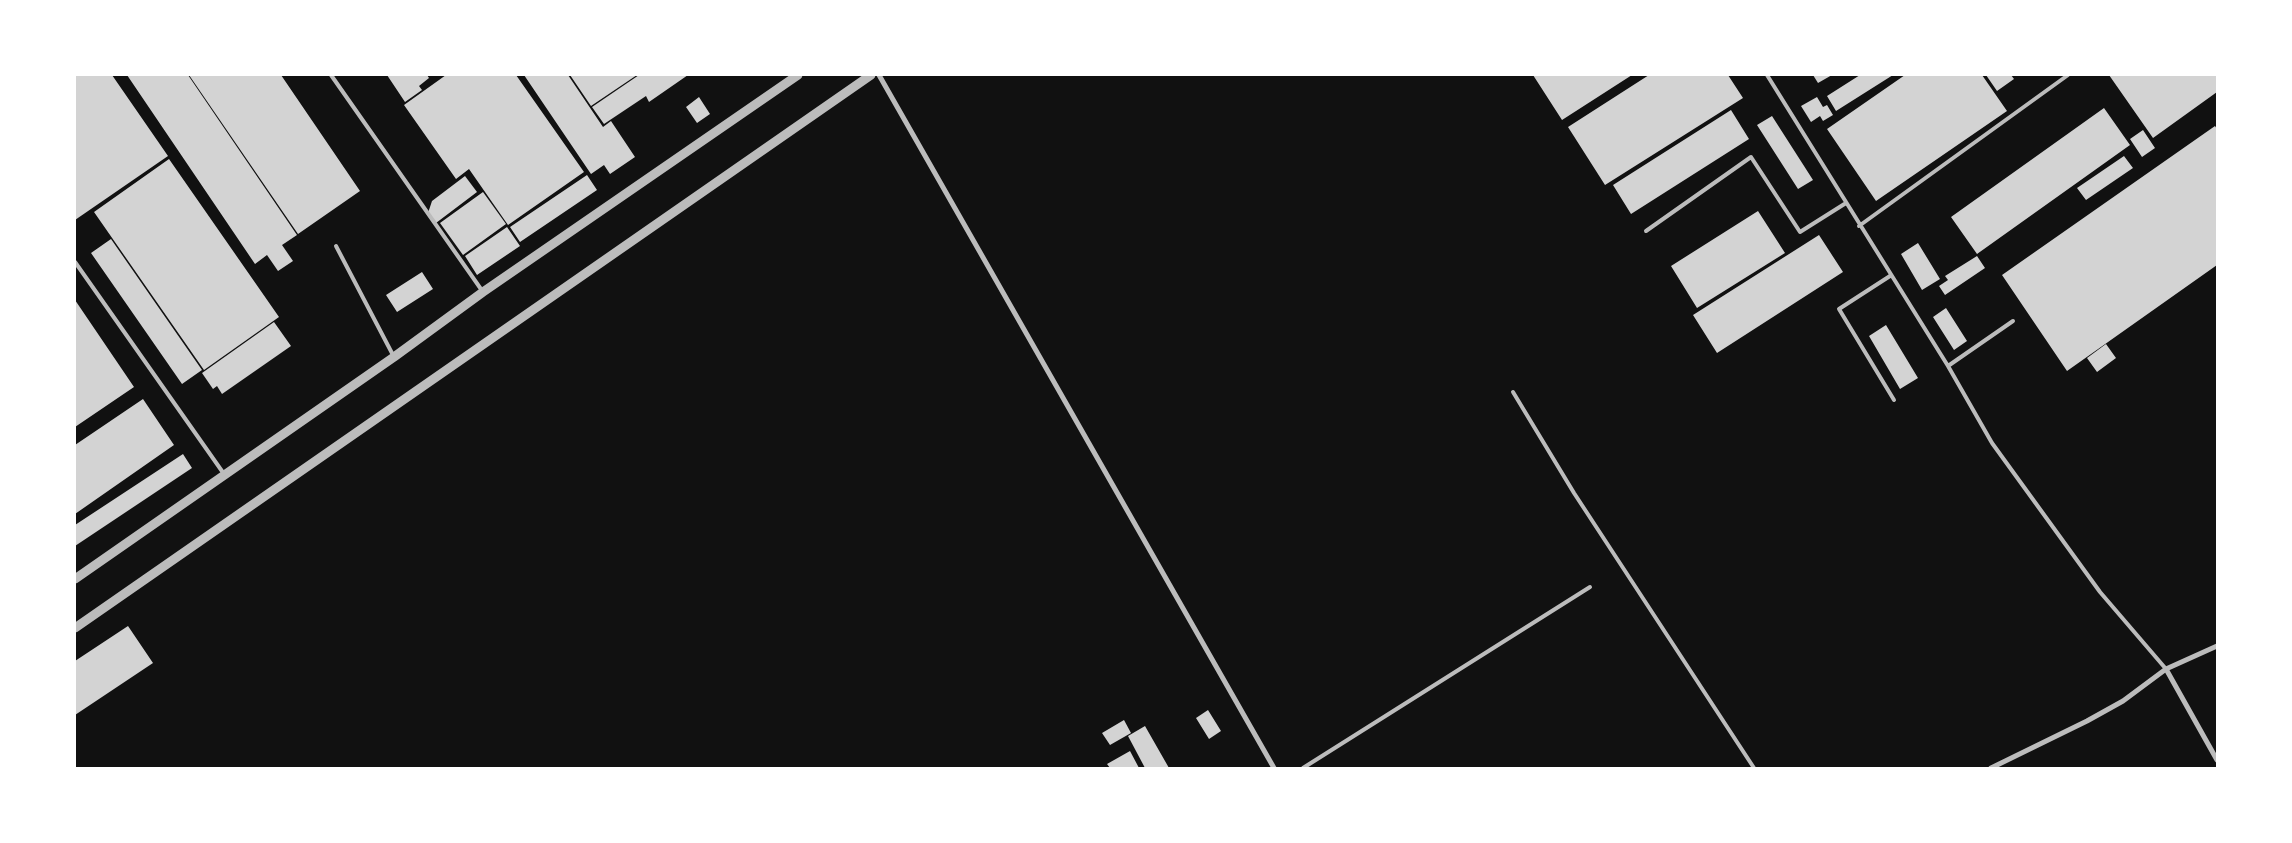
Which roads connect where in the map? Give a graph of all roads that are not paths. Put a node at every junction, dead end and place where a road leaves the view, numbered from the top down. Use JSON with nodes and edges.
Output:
{"nodes":[{"id":1,"x":331,"y":75,"type":"edge"},
{"id":2,"x":798,"y":75,"type":"edge"},
{"id":3,"x":871,"y":75,"type":"edge"},
{"id":4,"x":879,"y":75,"type":"edge"},
{"id":5,"x":1767,"y":75,"type":"edge"},
{"id":6,"x":2068,"y":75,"type":"edge"},
{"id":7,"x":1846,"y":203,"type":"junction"},
{"id":8,"x":1859,"y":226,"type":"junction"},
{"id":9,"x":1646,"y":231,"type":"dead end"},
{"id":10,"x":336,"y":246,"type":"dead end"},
{"id":11,"x":75,"y":262,"type":"edge"},
{"id":12,"x":1890,"y":276,"type":"junction"},
{"id":13,"x":483,"y":292,"type":"junction"},
{"id":14,"x":2013,"y":321,"type":"dead end"},
{"id":15,"x":394,"y":357,"type":"junction"},
{"id":16,"x":1948,"y":366,"type":"junction"},
{"id":17,"x":1513,"y":392,"type":"dead end"},
{"id":18,"x":1894,"y":400,"type":"dead end"},
{"id":19,"x":224,"y":474,"type":"junction"},
{"id":20,"x":75,"y":579,"type":"edge"},
{"id":21,"x":1590,"y":587,"type":"dead end"},
{"id":22,"x":75,"y":628,"type":"edge"},
{"id":23,"x":2217,"y":646,"type":"edge"},
{"id":24,"x":2166,"y":669,"type":"junction"},
{"id":25,"x":2217,"y":760,"type":"edge"},
{"id":26,"x":1274,"y":768,"type":"edge"},
{"id":27,"x":1303,"y":768,"type":"edge"},
{"id":28,"x":1754,"y":768,"type":"edge"},
{"id":29,"x":1991,"y":768,"type":"edge"}],
"edges":[{"from":1,"to":13,"type":"lane"},
{"from":2,"to":13,"type":"street"},
{"from":3,"to":22,"type":"street"},
{"from":4,"to":26,"type":"street"},
{"from":5,"to":7,"type":"lane"},
{"from":6,"to":8,"type":"lane"},
{"from":7,"to":8,"type":"lane"},
{"from":7,"to":9,"type":"lane"},
{"from":8,"to":12,"type":"lane"},
{"from":10,"to":15,"type":"lane"},
{"from":11,"to":19,"type":"lane"},
{"from":12,"to":16,"type":"lane"},
{"from":12,"to":18,"type":"lane"},
{"from":13,"to":15,"type":"street"},
{"from":14,"to":16,"type":"lane"},
{"from":15,"to":19,"type":"street"},
{"from":16,"to":24,"type":"lane"},
{"from":17,"to":28,"type":"lane"},
{"from":19,"to":20,"type":"street"},
{"from":21,"to":27,"type":"lane"},
{"from":23,"to":24,"type":"street"},
{"from":24,"to":25,"type":"street"},
{"from":24,"to":29,"type":"street"}]}
